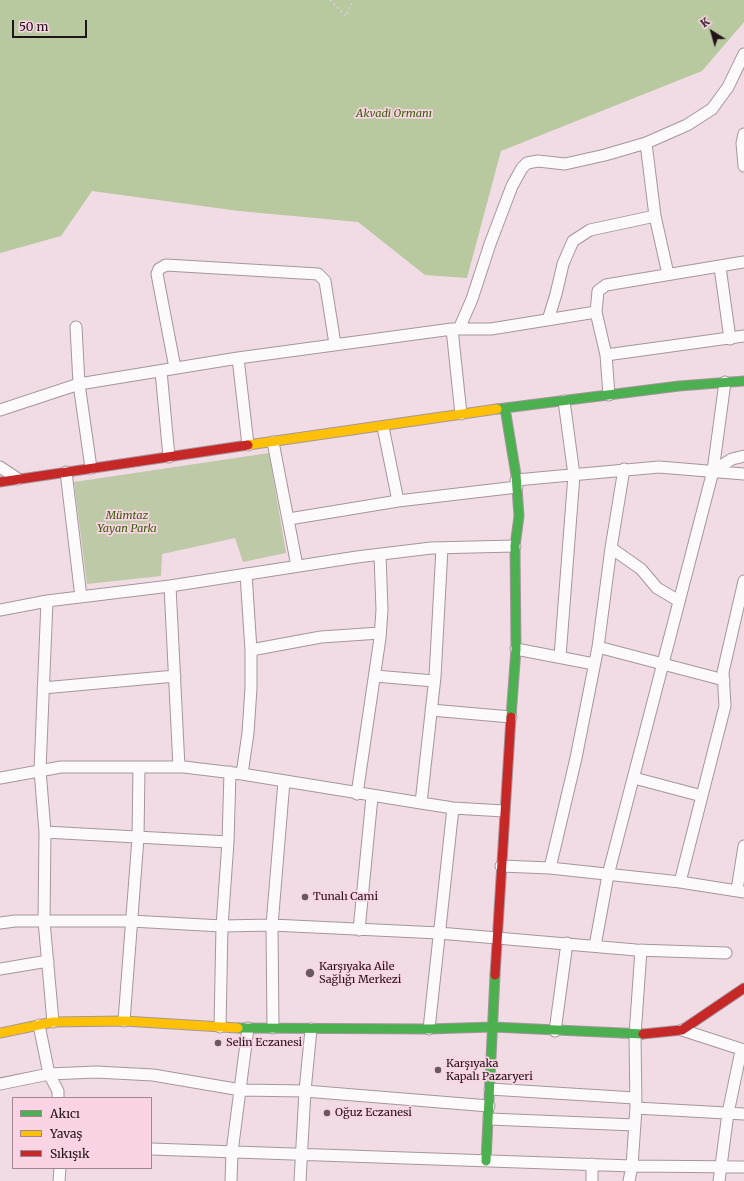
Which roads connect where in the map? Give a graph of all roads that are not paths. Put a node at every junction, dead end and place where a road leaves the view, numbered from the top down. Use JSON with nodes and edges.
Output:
{"nodes":[{"id":1,"x":744,"y":54,"type":"edge"},
{"id":2,"x":744,"y":134,"type":"edge"},
{"id":3,"x":646,"y":143,"type":"junction"},
{"id":4,"x":744,"y":166,"type":"edge"},
{"id":5,"x":655,"y":216,"type":"junction"},
{"id":6,"x":744,"y":262,"type":"edge"},
{"id":7,"x":720,"y":267,"type":"junction"},
{"id":8,"x":668,"y":274,"type":"junction"},
{"id":9,"x":596,"y":312,"type":"junction"},
{"id":10,"x":548,"y":320,"type":"junction"},
{"id":11,"x":76,"y":327,"type":"dead end"},
{"id":12,"x":455,"y":329,"type":"junction"},
{"id":13,"x":744,"y":336,"type":"edge"},
{"id":14,"x":730,"y":339,"type":"junction"},
{"id":15,"x":335,"y":344,"type":"junction"},
{"id":16,"x":606,"y":355,"type":"junction"},
{"id":17,"x":238,"y":358,"type":"junction"},
{"id":18,"x":175,"y":368,"type":"junction"},
{"id":19,"x":161,"y":371,"type":"junction"},
{"id":20,"x":744,"y":381,"type":"edge"},
{"id":21,"x":725,"y":382,"type":"junction"},
{"id":22,"x":80,"y":384,"type":"junction"},
{"id":23,"x":609,"y":395,"type":"junction"},
{"id":24,"x":564,"y":401,"type":"junction"},
{"id":25,"x":505,"y":408,"type":"junction"},
{"id":26,"x":0,"y":410,"type":"edge"},
{"id":27,"x":461,"y":414,"type":"junction"},
{"id":28,"x":383,"y":427,"type":"junction"},
{"id":29,"x":273,"y":442,"type":"junction"},
{"id":30,"x":248,"y":445,"type":"junction"},
{"id":31,"x":744,"y":456,"type":"edge"},
{"id":32,"x":169,"y":457,"type":"junction"},
{"id":33,"x":0,"y":467,"type":"edge"},
{"id":34,"x":91,"y":468,"type":"junction"},
{"id":35,"x":624,"y":469,"type":"junction"},
{"id":36,"x":713,"y":471,"type":"junction"},
{"id":37,"x":66,"y":472,"type":"junction"},
{"id":38,"x":744,"y":474,"type":"edge"},
{"id":39,"x":574,"y":475,"type":"junction"},
{"id":40,"x":18,"y":479,"type":"junction"},
{"id":41,"x":0,"y":482,"type":"edge"},
{"id":42,"x":516,"y":483,"type":"junction"},
{"id":43,"x":398,"y":501,"type":"junction"},
{"id":44,"x":288,"y":519,"type":"junction"},
{"id":45,"x":515,"y":546,"type":"junction"},
{"id":46,"x":442,"y":548,"type":"junction"},
{"id":47,"x":610,"y":548,"type":"junction"},
{"id":48,"x":380,"y":554,"type":"junction"},
{"id":49,"x":297,"y":566,"type":"junction"},
{"id":50,"x":246,"y":574,"type":"junction"},
{"id":51,"x":744,"y":580,"type":"edge"},
{"id":52,"x":170,"y":586,"type":"junction"},
{"id":53,"x":81,"y":597,"type":"junction"},
{"id":54,"x":47,"y":601,"type":"junction"},
{"id":55,"x":679,"y":601,"type":"junction"},
{"id":56,"x":0,"y":610,"type":"edge"},
{"id":57,"x":380,"y":633,"type":"junction"},
{"id":58,"x":598,"y":647,"type":"junction"},
{"id":59,"x":516,"y":649,"type":"junction"},
{"id":60,"x":251,"y":650,"type":"junction"},
{"id":61,"x":560,"y":657,"type":"junction"},
{"id":62,"x":594,"y":664,"type":"junction"},
{"id":63,"x":663,"y":664,"type":"junction"},
{"id":64,"x":175,"y":676,"type":"junction"},
{"id":65,"x":375,"y":676,"type":"junction"},
{"id":66,"x":724,"y":680,"type":"junction"},
{"id":67,"x":434,"y":681,"type":"junction"},
{"id":68,"x":43,"y":688,"type":"junction"},
{"id":69,"x":431,"y":710,"type":"junction"},
{"id":70,"x":511,"y":717,"type":"junction"},
{"id":71,"x":179,"y":767,"type":"junction"},
{"id":72,"x":139,"y":768,"type":"junction"},
{"id":73,"x":40,"y":770,"type":"junction"},
{"id":74,"x":230,"y":772,"type":"junction"},
{"id":75,"x":242,"y":774,"type":"junction"},
{"id":76,"x":0,"y":778,"type":"edge"},
{"id":77,"x":634,"y":778,"type":"junction"},
{"id":78,"x":284,"y":781,"type":"junction"},
{"id":79,"x":357,"y":794,"type":"junction"},
{"id":80,"x":702,"y":796,"type":"junction"},
{"id":81,"x":372,"y":797,"type":"junction"},
{"id":82,"x":421,"y":803,"type":"junction"},
{"id":83,"x":453,"y":808,"type":"junction"},
{"id":84,"x":504,"y":811,"type":"junction"},
{"id":85,"x":45,"y":832,"type":"junction"},
{"id":86,"x":138,"y":838,"type":"junction"},
{"id":87,"x":228,"y":842,"type":"junction"},
{"id":88,"x":744,"y":846,"type":"edge"},
{"id":89,"x":501,"y":866,"type":"junction"},
{"id":90,"x":550,"y":868,"type":"junction"},
{"id":91,"x":608,"y":875,"type":"junction"},
{"id":92,"x":680,"y":882,"type":"junction"},
{"id":93,"x":741,"y":891,"type":"edge"},
{"id":94,"x":44,"y":921,"type":"junction"},
{"id":95,"x":131,"y":921,"type":"junction"},
{"id":96,"x":0,"y":923,"type":"edge"},
{"id":97,"x":272,"y":925,"type":"junction"},
{"id":98,"x":222,"y":926,"type":"junction"},
{"id":99,"x":358,"y":930,"type":"junction"},
{"id":100,"x":439,"y":933,"type":"junction"},
{"id":101,"x":498,"y":937,"type":"junction"},
{"id":102,"x":567,"y":943,"type":"junction"},
{"id":103,"x":595,"y":946,"type":"junction"},
{"id":104,"x":641,"y":950,"type":"junction"},
{"id":105,"x":726,"y":953,"type":"dead end"},
{"id":106,"x":48,"y":961,"type":"junction"},
{"id":107,"x":0,"y":969,"type":"edge"},
{"id":108,"x":744,"y":988,"type":"edge"},
{"id":109,"x":124,"y":1021,"type":"junction"},
{"id":110,"x":53,"y":1022,"type":"junction"},
{"id":111,"x":39,"y":1025,"type":"junction"},
{"id":112,"x":220,"y":1027,"type":"junction"},
{"id":113,"x":493,"y":1027,"type":"junction"},
{"id":114,"x":248,"y":1028,"type":"junction"},
{"id":115,"x":273,"y":1028,"type":"junction"},
{"id":116,"x":311,"y":1029,"type":"junction"},
{"id":117,"x":429,"y":1029,"type":"junction"},
{"id":118,"x":682,"y":1030,"type":"junction"},
{"id":119,"x":554,"y":1031,"type":"junction"},
{"id":120,"x":0,"y":1033,"type":"edge"},
{"id":121,"x":635,"y":1035,"type":"junction"},
{"id":122,"x":742,"y":1050,"type":"edge"},
{"id":123,"x":49,"y":1074,"type":"junction"},
{"id":124,"x":0,"y":1084,"type":"edge"},
{"id":125,"x":490,"y":1089,"type":"junction"},
{"id":126,"x":241,"y":1090,"type":"junction"},
{"id":127,"x":305,"y":1091,"type":"junction"},
{"id":128,"x":58,"y":1097,"type":"edge"},
{"id":129,"x":636,"y":1103,"type":"junction"},
{"id":130,"x":489,"y":1106,"type":"junction"},
{"id":131,"x":728,"y":1113,"type":"junction"},
{"id":132,"x":744,"y":1114,"type":"edge"},
{"id":133,"x":488,"y":1119,"type":"junction"},
{"id":134,"x":634,"y":1125,"type":"junction"},
{"id":135,"x":152,"y":1149,"type":"edge"},
{"id":136,"x":232,"y":1152,"type":"junction"},
{"id":137,"x":301,"y":1154,"type":"junction"},
{"id":138,"x":486,"y":1161,"type":"junction"},
{"id":139,"x":592,"y":1164,"type":"junction"},
{"id":140,"x":720,"y":1165,"type":"junction"},
{"id":141,"x":632,"y":1166,"type":"junction"},
{"id":142,"x":744,"y":1167,"type":"edge"},
{"id":143,"x":60,"y":1169,"type":"edge"},
{"id":144,"x":59,"y":1181,"type":"edge"},
{"id":145,"x":230,"y":1181,"type":"edge"},
{"id":146,"x":300,"y":1181,"type":"edge"},
{"id":147,"x":592,"y":1181,"type":"edge"},
{"id":148,"x":629,"y":1181,"type":"edge"},
{"id":149,"x":719,"y":1181,"type":"edge"}],
"edges":[{"from":1,"to":3,"type":"street"},
{"from":2,"to":4,"type":"street"},
{"from":3,"to":5,"type":"street"},
{"from":3,"to":12,"type":"street"},
{"from":5,"to":8,"type":"street"},
{"from":5,"to":10,"type":"street"},
{"from":6,"to":7,"type":"street"},
{"from":7,"to":8,"type":"street"},
{"from":7,"to":14,"type":"street"},
{"from":8,"to":9,"type":"street"},
{"from":9,"to":10,"type":"street"},
{"from":9,"to":16,"type":"street"},
{"from":10,"to":12,"type":"street"},
{"from":11,"to":22,"type":"street"},
{"from":12,"to":15,"type":"street"},
{"from":12,"to":27,"type":"street"},
{"from":13,"to":14,"type":"street"},
{"from":14,"to":16,"type":"street"},
{"from":15,"to":17,"type":"street"},
{"from":15,"to":18,"type":"street"},
{"from":16,"to":23,"type":"street"},
{"from":17,"to":18,"type":"street"},
{"from":17,"to":30,"type":"street"},
{"from":18,"to":19,"type":"street"},
{"from":19,"to":22,"type":"street"},
{"from":19,"to":32,"type":"street"},
{"from":20,"to":21,"type":"street"},
{"from":21,"to":23,"type":"street"},
{"from":21,"to":36,"type":"street"},
{"from":22,"to":26,"type":"street"},
{"from":22,"to":34,"type":"street"},
{"from":23,"to":24,"type":"street"},
{"from":24,"to":25,"type":"street"},
{"from":24,"to":39,"type":"street"},
{"from":25,"to":27,"type":"street"},
{"from":25,"to":42,"type":"street"},
{"from":27,"to":28,"type":"street"},
{"from":28,"to":29,"type":"street"},
{"from":28,"to":43,"type":"street"},
{"from":29,"to":30,"type":"street"},
{"from":29,"to":44,"type":"street"},
{"from":30,"to":32,"type":"street"},
{"from":31,"to":36,"type":"street"},
{"from":32,"to":34,"type":"street"},
{"from":33,"to":40,"type":"street"},
{"from":34,"to":37,"type":"street"},
{"from":35,"to":36,"type":"street"},
{"from":35,"to":39,"type":"street"},
{"from":35,"to":47,"type":"street"},
{"from":36,"to":38,"type":"street"},
{"from":36,"to":55,"type":"street"},
{"from":37,"to":40,"type":"street"},
{"from":37,"to":53,"type":"street"},
{"from":39,"to":42,"type":"street"},
{"from":39,"to":61,"type":"street"},
{"from":40,"to":41,"type":"street"},
{"from":42,"to":43,"type":"street"},
{"from":42,"to":45,"type":"street"},
{"from":43,"to":44,"type":"street"},
{"from":44,"to":49,"type":"street"},
{"from":45,"to":46,"type":"street"},
{"from":45,"to":59,"type":"street"},
{"from":46,"to":48,"type":"street"},
{"from":46,"to":67,"type":"street"},
{"from":47,"to":55,"type":"street"},
{"from":47,"to":58,"type":"street"},
{"from":48,"to":49,"type":"street"},
{"from":48,"to":57,"type":"street"},
{"from":49,"to":50,"type":"street"},
{"from":50,"to":52,"type":"street"},
{"from":50,"to":60,"type":"street"},
{"from":51,"to":66,"type":"street"},
{"from":52,"to":53,"type":"street"},
{"from":52,"to":64,"type":"street"},
{"from":53,"to":54,"type":"street"},
{"from":54,"to":56,"type":"street"},
{"from":54,"to":68,"type":"street"},
{"from":55,"to":63,"type":"street"},
{"from":57,"to":60,"type":"street"},
{"from":57,"to":65,"type":"street"},
{"from":58,"to":62,"type":"street"},
{"from":58,"to":63,"type":"street"},
{"from":59,"to":61,"type":"street"},
{"from":59,"to":70,"type":"street"},
{"from":60,"to":75,"type":"street"},
{"from":61,"to":62,"type":"street"},
{"from":62,"to":90,"type":"street"},
{"from":63,"to":66,"type":"street"},
{"from":63,"to":77,"type":"street"},
{"from":64,"to":68,"type":"street"},
{"from":64,"to":71,"type":"street"},
{"from":65,"to":67,"type":"street"},
{"from":65,"to":79,"type":"street"},
{"from":66,"to":80,"type":"street"},
{"from":67,"to":69,"type":"street"},
{"from":68,"to":73,"type":"street"},
{"from":69,"to":70,"type":"street"},
{"from":69,"to":82,"type":"street"},
{"from":70,"to":84,"type":"street"},
{"from":71,"to":72,"type":"street"},
{"from":71,"to":74,"type":"street"},
{"from":72,"to":73,"type":"street"},
{"from":72,"to":86,"type":"street"},
{"from":73,"to":76,"type":"street"},
{"from":73,"to":85,"type":"street"},
{"from":74,"to":75,"type":"street"},
{"from":74,"to":87,"type":"street"},
{"from":75,"to":78,"type":"street"},
{"from":77,"to":80,"type":"street"},
{"from":77,"to":91,"type":"street"},
{"from":78,"to":79,"type":"street"},
{"from":78,"to":97,"type":"street"},
{"from":79,"to":81,"type":"street"},
{"from":80,"to":92,"type":"street"},
{"from":81,"to":82,"type":"street"},
{"from":81,"to":99,"type":"street"},
{"from":82,"to":83,"type":"street"},
{"from":83,"to":84,"type":"street"},
{"from":83,"to":100,"type":"street"},
{"from":84,"to":89,"type":"street"},
{"from":85,"to":86,"type":"street"},
{"from":85,"to":94,"type":"street"},
{"from":86,"to":87,"type":"street"},
{"from":86,"to":95,"type":"street"},
{"from":87,"to":98,"type":"street"},
{"from":88,"to":93,"type":"street"},
{"from":89,"to":90,"type":"street"},
{"from":89,"to":101,"type":"street"},
{"from":90,"to":91,"type":"street"},
{"from":91,"to":92,"type":"street"},
{"from":91,"to":103,"type":"street"},
{"from":92,"to":93,"type":"street"},
{"from":94,"to":95,"type":"street"},
{"from":94,"to":96,"type":"street"},
{"from":94,"to":106,"type":"street"},
{"from":95,"to":98,"type":"street"},
{"from":95,"to":109,"type":"street"},
{"from":97,"to":98,"type":"street"},
{"from":97,"to":99,"type":"street"},
{"from":97,"to":115,"type":"street"},
{"from":98,"to":112,"type":"street"},
{"from":99,"to":100,"type":"street"},
{"from":100,"to":101,"type":"street"},
{"from":100,"to":117,"type":"street"},
{"from":101,"to":102,"type":"street"},
{"from":101,"to":113,"type":"street"},
{"from":102,"to":103,"type":"street"},
{"from":102,"to":119,"type":"street"},
{"from":103,"to":104,"type":"street"},
{"from":104,"to":105,"type":"street"},
{"from":104,"to":121,"type":"street"},
{"from":106,"to":107,"type":"street"},
{"from":106,"to":110,"type":"street"},
{"from":108,"to":118,"type":"street"},
{"from":109,"to":110,"type":"street"},
{"from":109,"to":112,"type":"street"},
{"from":110,"to":111,"type":"street"},
{"from":111,"to":120,"type":"street"},
{"from":111,"to":123,"type":"street"},
{"from":112,"to":114,"type":"street"},
{"from":113,"to":117,"type":"street"},
{"from":113,"to":119,"type":"street"},
{"from":113,"to":125,"type":"street"},
{"from":114,"to":115,"type":"street"},
{"from":114,"to":126,"type":"street"},
{"from":115,"to":116,"type":"street"},
{"from":116,"to":117,"type":"street"},
{"from":116,"to":127,"type":"street"},
{"from":118,"to":121,"type":"street"},
{"from":118,"to":122,"type":"street"},
{"from":119,"to":121,"type":"street"},
{"from":121,"to":129,"type":"street"},
{"from":122,"to":131,"type":"street"},
{"from":123,"to":124,"type":"street"},
{"from":123,"to":126,"type":"street"},
{"from":123,"to":128,"type":"street"},
{"from":125,"to":129,"type":"street"},
{"from":125,"to":130,"type":"street"},
{"from":126,"to":127,"type":"street"},
{"from":126,"to":136,"type":"street"},
{"from":127,"to":130,"type":"street"},
{"from":127,"to":137,"type":"street"},
{"from":129,"to":131,"type":"street"},
{"from":129,"to":134,"type":"street"},
{"from":130,"to":133,"type":"street"},
{"from":131,"to":132,"type":"street"},
{"from":131,"to":140,"type":"street"},
{"from":133,"to":134,"type":"street"},
{"from":133,"to":138,"type":"street"},
{"from":134,"to":141,"type":"street"},
{"from":135,"to":136,"type":"street"},
{"from":136,"to":137,"type":"street"},
{"from":136,"to":145,"type":"street"},
{"from":137,"to":138,"type":"street"},
{"from":137,"to":146,"type":"street"},
{"from":138,"to":139,"type":"street"},
{"from":139,"to":141,"type":"street"},
{"from":139,"to":147,"type":"street"},
{"from":140,"to":141,"type":"street"},
{"from":140,"to":142,"type":"street"},
{"from":140,"to":149,"type":"street"},
{"from":141,"to":148,"type":"street"},
{"from":143,"to":144,"type":"street"}]}
